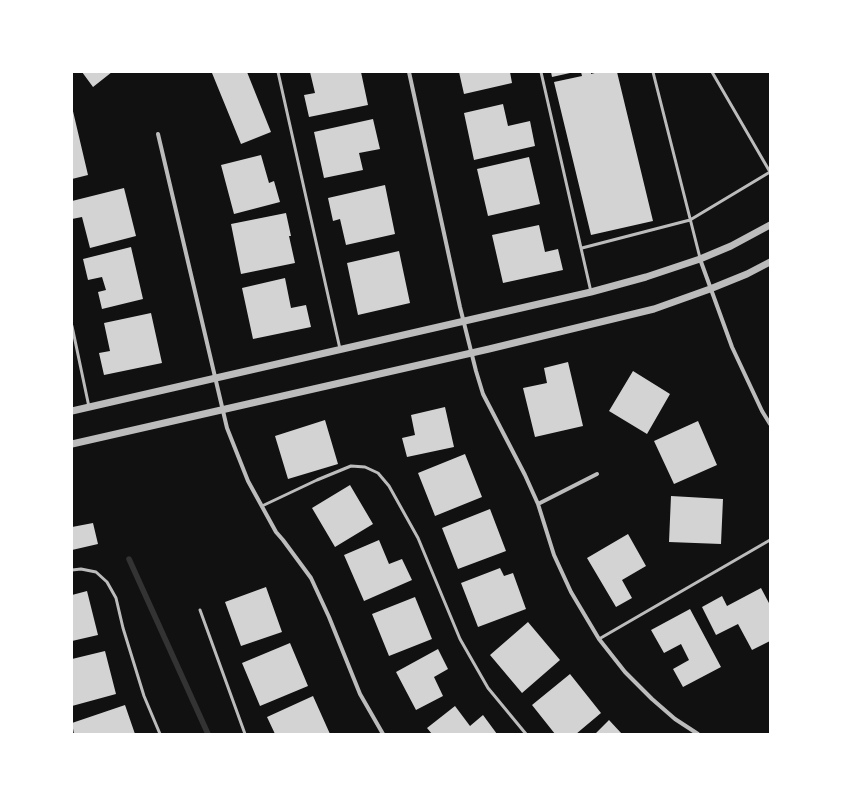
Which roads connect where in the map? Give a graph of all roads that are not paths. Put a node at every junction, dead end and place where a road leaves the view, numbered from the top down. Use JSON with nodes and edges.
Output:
{"nodes":[{"id":1,"x":278,"y":72,"type":"edge"},
{"id":2,"x":409,"y":72,"type":"edge"},
{"id":3,"x":541,"y":72,"type":"edge"},
{"id":4,"x":652,"y":72,"type":"edge"},
{"id":5,"x":712,"y":72,"type":"edge"},
{"id":6,"x":158,"y":134,"type":"dead end"},
{"id":7,"x":770,"y":172,"type":"edge"},
{"id":8,"x":690,"y":220,"type":"junction"},
{"id":9,"x":770,"y":225,"type":"edge"},
{"id":10,"x":582,"y":248,"type":"junction"},
{"id":11,"x":700,"y":259,"type":"junction"},
{"id":12,"x":770,"y":262,"type":"edge"},
{"id":13,"x":710,"y":289,"type":"junction"},
{"id":14,"x":591,"y":292,"type":"junction"},
{"id":15,"x":464,"y":321,"type":"junction"},
{"id":16,"x":72,"y":326,"type":"edge"},
{"id":17,"x":340,"y":350,"type":"junction"},
{"id":18,"x":471,"y":353,"type":"junction"},
{"id":19,"x":214,"y":378,"type":"junction"},
{"id":20,"x":89,"y":407,"type":"junction"},
{"id":21,"x":222,"y":409,"type":"junction"},
{"id":22,"x":72,"y":411,"type":"edge"},
{"id":23,"x":770,"y":424,"type":"edge"},
{"id":24,"x":72,"y":444,"type":"edge"},
{"id":25,"x":597,"y":474,"type":"dead end"},
{"id":26,"x":538,"y":504,"type":"junction"},
{"id":27,"x":262,"y":506,"type":"junction"},
{"id":28,"x":770,"y":540,"type":"edge"},
{"id":29,"x":72,"y":570,"type":"edge"},
{"id":30,"x":200,"y":610,"type":"dead end"},
{"id":31,"x":599,"y":638,"type":"junction"},
{"id":32,"x":160,"y":734,"type":"edge"},
{"id":33,"x":245,"y":734,"type":"edge"},
{"id":34,"x":382,"y":734,"type":"edge"},
{"id":35,"x":526,"y":734,"type":"edge"},
{"id":36,"x":698,"y":734,"type":"edge"}],
"edges":[{"from":1,"to":17,"type":"lane"},
{"from":2,"to":15,"type":"street"},
{"from":3,"to":10,"type":"lane"},
{"from":4,"to":8,"type":"lane"},
{"from":5,"to":7,"type":"lane"},
{"from":6,"to":19,"type":"street"},
{"from":7,"to":8,"type":"lane"},
{"from":8,"to":10,"type":"lane"},
{"from":8,"to":11,"type":"lane"},
{"from":9,"to":11,"type":"street"},
{"from":10,"to":14,"type":"lane"},
{"from":11,"to":13,"type":"street"},
{"from":11,"to":14,"type":"street"},
{"from":12,"to":13,"type":"street"},
{"from":13,"to":18,"type":"street"},
{"from":13,"to":23,"type":"street"},
{"from":14,"to":15,"type":"street"},
{"from":15,"to":17,"type":"street"},
{"from":15,"to":18,"type":"street"},
{"from":16,"to":20,"type":"lane"},
{"from":17,"to":19,"type":"street"},
{"from":18,"to":21,"type":"street"},
{"from":18,"to":26,"type":"street"},
{"from":19,"to":20,"type":"street"},
{"from":19,"to":21,"type":"street"},
{"from":20,"to":22,"type":"street"},
{"from":21,"to":24,"type":"street"},
{"from":21,"to":27,"type":"street"},
{"from":25,"to":26,"type":"street"},
{"from":26,"to":31,"type":"street"},
{"from":27,"to":34,"type":"street"},
{"from":27,"to":35,"type":"lane"},
{"from":28,"to":31,"type":"lane"},
{"from":29,"to":32,"type":"lane"},
{"from":30,"to":33,"type":"lane"},
{"from":31,"to":36,"type":"street"}]}
